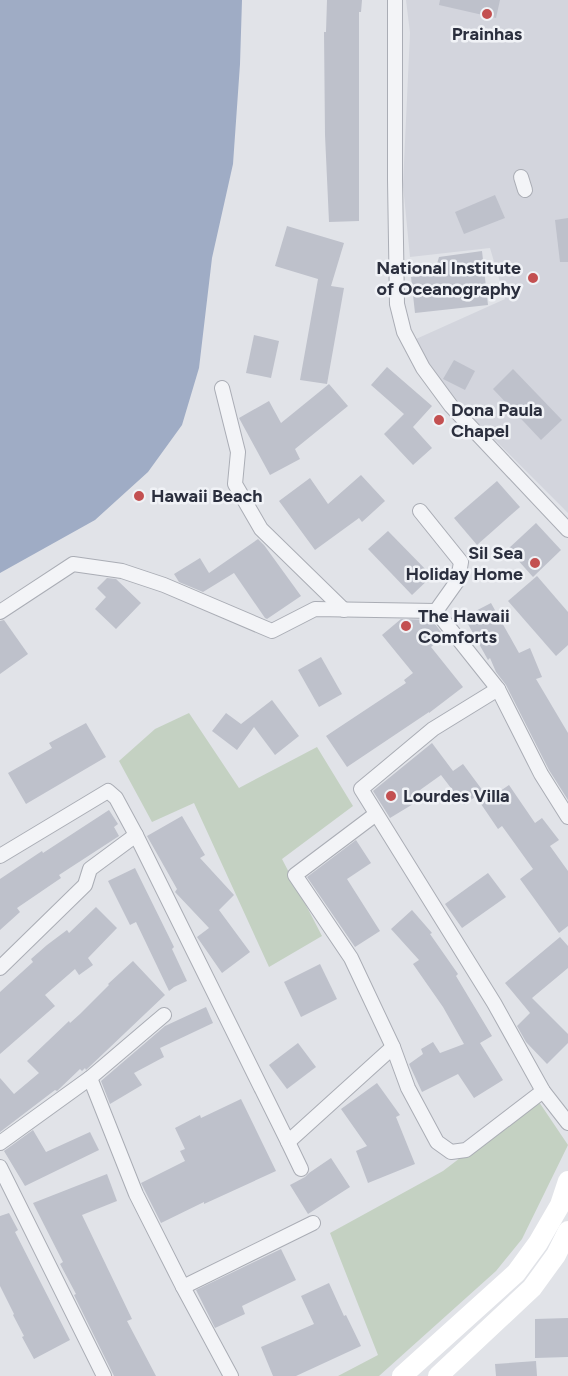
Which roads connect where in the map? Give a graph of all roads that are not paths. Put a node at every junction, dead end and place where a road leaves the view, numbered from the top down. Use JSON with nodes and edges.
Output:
{"nodes":[{"id":1,"x":395,"y":0,"type":"edge"},
{"id":2,"x":222,"y":388,"type":"dead end"},
{"id":3,"x":420,"y":511,"type":"dead end"},
{"id":4,"x":568,"y":530,"type":"edge"},
{"id":5,"x":344,"y":610,"type":"junction"},
{"id":6,"x":436,"y":611,"type":"junction"},
{"id":7,"x":0,"y":612,"type":"edge"},
{"id":8,"x":498,"y":689,"type":"junction"},
{"id":9,"x":376,"y":814,"type":"junction"},
{"id":10,"x":568,"y":817,"type":"edge"},
{"id":11,"x":136,"y":835,"type":"junction"},
{"id":12,"x":0,"y":856,"type":"edge"},
{"id":13,"x":0,"y":968,"type":"edge"},
{"id":14,"x":164,"y":1015,"type":"dead end"},
{"id":15,"x":393,"y":1047,"type":"junction"},
{"id":16,"x":90,"y":1078,"type":"junction"},
{"id":17,"x":543,"y":1091,"type":"junction"},
{"id":18,"x":568,"y":1123,"type":"edge"},
{"id":19,"x":288,"y":1142,"type":"junction"},
{"id":20,"x":0,"y":1143,"type":"edge"},
{"id":21,"x":0,"y":1167,"type":"edge"},
{"id":22,"x":301,"y":1169,"type":"dead end"},
{"id":23,"x":568,"y":1181,"type":"edge"},
{"id":24,"x":564,"y":1207,"type":"edge"},
{"id":25,"x":313,"y":1223,"type":"dead end"},
{"id":26,"x":568,"y":1231,"type":"edge"},
{"id":27,"x":183,"y":1287,"type":"junction"},
{"id":28,"x":104,"y":1376,"type":"edge"},
{"id":29,"x":231,"y":1376,"type":"edge"},
{"id":30,"x":402,"y":1376,"type":"edge"},
{"id":31,"x":438,"y":1376,"type":"edge"}],
"edges":[{"from":1,"to":4,"type":"street"},
{"from":2,"to":5,"type":"street"},
{"from":3,"to":6,"type":"street"},
{"from":5,"to":6,"type":"street"},
{"from":5,"to":7,"type":"street"},
{"from":6,"to":8,"type":"street"},
{"from":8,"to":9,"type":"street"},
{"from":8,"to":10,"type":"street"},
{"from":9,"to":15,"type":"street"},
{"from":9,"to":17,"type":"street"},
{"from":11,"to":12,"type":"street"},
{"from":11,"to":13,"type":"street"},
{"from":11,"to":19,"type":"street"},
{"from":14,"to":16,"type":"street"},
{"from":15,"to":17,"type":"street"},
{"from":15,"to":19,"type":"street"},
{"from":16,"to":20,"type":"street"},
{"from":16,"to":27,"type":"street"},
{"from":17,"to":18,"type":"street"},
{"from":19,"to":22,"type":"street"},
{"from":21,"to":28,"type":"street"},
{"from":23,"to":24,"type":"main road"},
{"from":24,"to":30,"type":"main road"},
{"from":25,"to":27,"type":"street"},
{"from":26,"to":31,"type":"main road"},
{"from":27,"to":29,"type":"street"}]}
